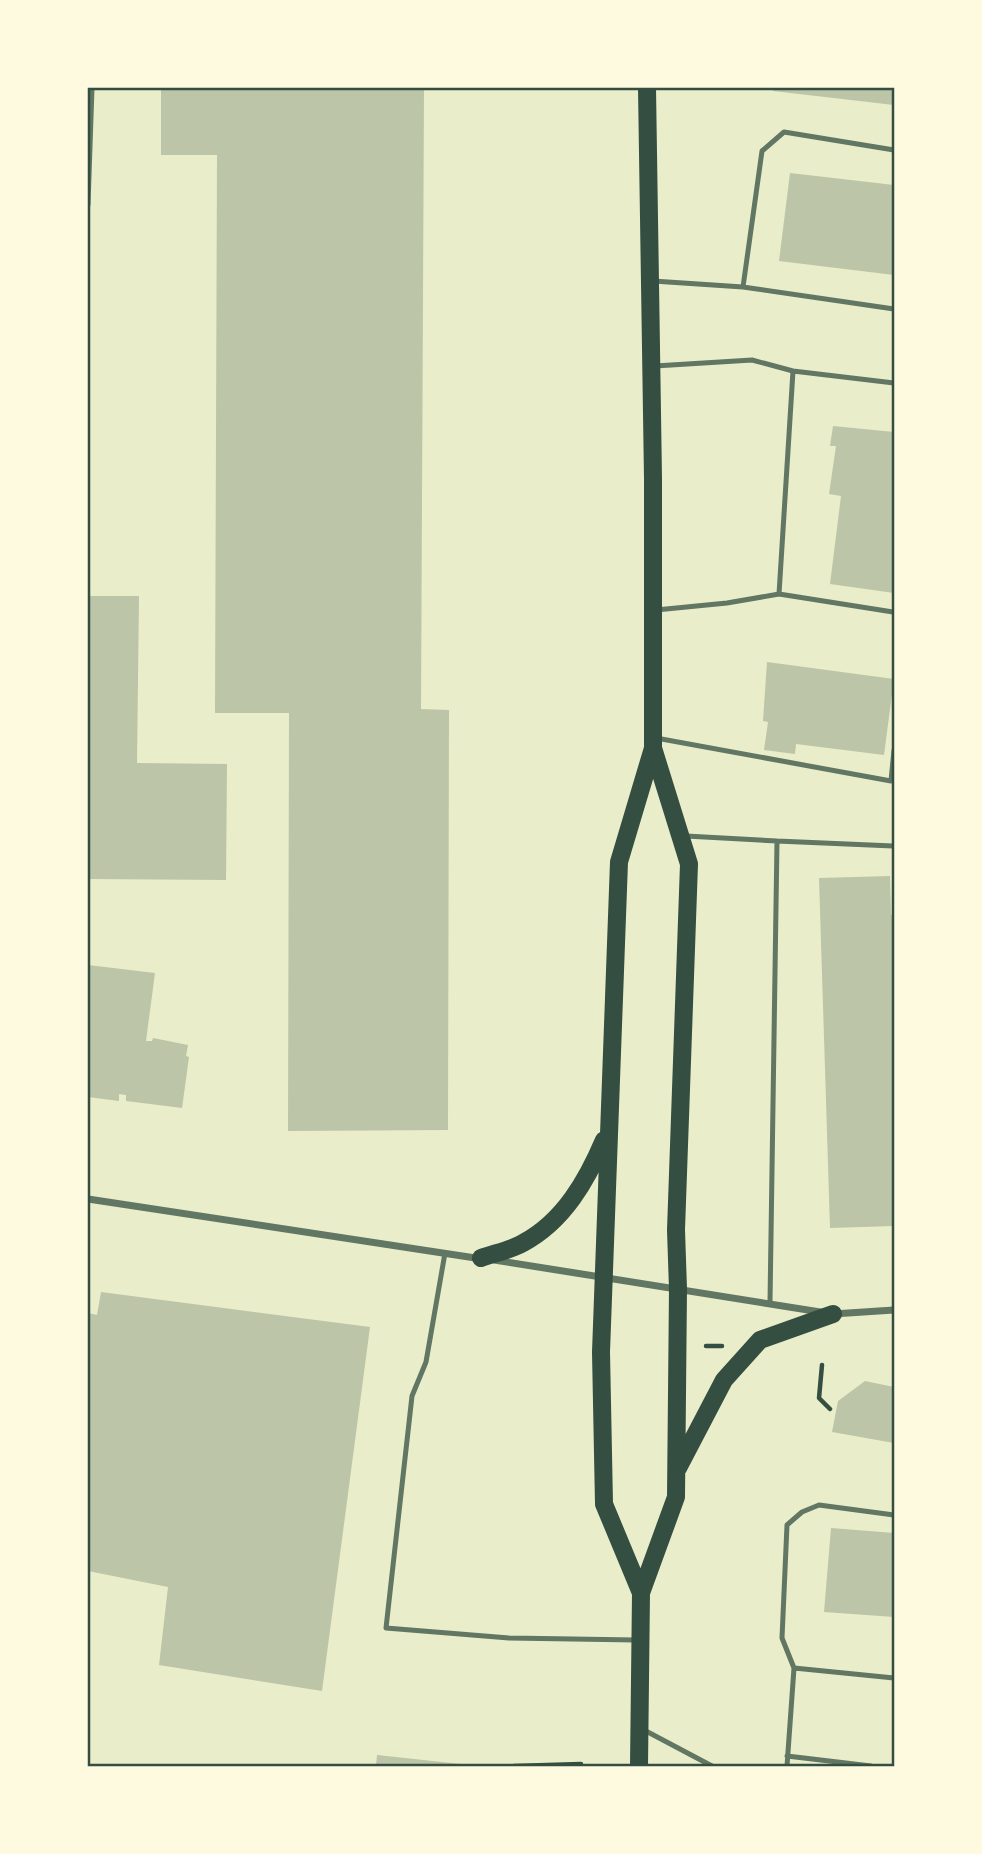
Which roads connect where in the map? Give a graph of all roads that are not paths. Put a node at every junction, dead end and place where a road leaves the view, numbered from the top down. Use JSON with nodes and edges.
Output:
{"nodes":[{"id":1,"x":92,"y":88,"type":"edge"},
{"id":2,"x":647,"y":88,"type":"edge"},
{"id":3,"x":894,"y":150,"type":"edge"},
{"id":4,"x":88,"y":205,"type":"edge"},
{"id":5,"x":650,"y":281,"type":"junction"},
{"id":6,"x":743,"y":287,"type":"junction"},
{"id":7,"x":894,"y":309,"type":"edge"},
{"id":8,"x":651,"y":366,"type":"junction"},
{"id":9,"x":793,"y":371,"type":"junction"},
{"id":10,"x":894,"y":383,"type":"edge"},
{"id":11,"x":779,"y":594,"type":"junction"},
{"id":12,"x":653,"y":610,"type":"junction"},
{"id":13,"x":893,"y":612,"type":"edge"},
{"id":14,"x":653,"y":743,"type":"junction"},
{"id":15,"x":894,"y":750,"type":"edge"},
{"id":16,"x":681,"y":836,"type":"junction"},
{"id":17,"x":777,"y":841,"type":"junction"},
{"id":18,"x":893,"y":846,"type":"edge"},
{"id":19,"x":609,"y":1130,"type":"junction"},
{"id":20,"x":88,"y":1199,"type":"edge"},
{"id":21,"x":445,"y":1252,"type":"junction"},
{"id":22,"x":481,"y":1258,"type":"junction"},
{"id":23,"x":602,"y":1278,"type":"junction"},
{"id":24,"x":678,"y":1289,"type":"junction"},
{"id":25,"x":771,"y":1302,"type":"junction"},
{"id":26,"x":894,"y":1310,"type":"edge"},
{"id":27,"x":833,"y":1314,"type":"junction"},
{"id":28,"x":676,"y":1471,"type":"junction"},
{"id":29,"x":894,"y":1515,"type":"edge"},
{"id":30,"x":640,"y":1593,"type":"junction"},
{"id":31,"x":640,"y":1640,"type":"junction"},
{"id":32,"x":794,"y":1668,"type":"junction"},
{"id":33,"x":894,"y":1678,"type":"edge"},
{"id":34,"x":639,"y":1728,"type":"junction"},
{"id":35,"x":787,"y":1756,"type":"junction"},
{"id":36,"x":639,"y":1766,"type":"edge"},
{"id":37,"x":712,"y":1766,"type":"edge"},
{"id":38,"x":786,"y":1766,"type":"edge"},
{"id":39,"x":871,"y":1766,"type":"edge"}],
"edges":[{"from":1,"to":4,"type":"lane"},
{"from":2,"to":5,"type":"main road"},
{"from":3,"to":6,"type":"lane"},
{"from":5,"to":6,"type":"lane"},
{"from":5,"to":8,"type":"main road"},
{"from":6,"to":7,"type":"lane"},
{"from":8,"to":9,"type":"lane"},
{"from":8,"to":12,"type":"main road"},
{"from":9,"to":10,"type":"lane"},
{"from":9,"to":11,"type":"lane"},
{"from":11,"to":12,"type":"lane"},
{"from":11,"to":13,"type":"lane"},
{"from":12,"to":14,"type":"main road"},
{"from":14,"to":15,"type":"lane"},
{"from":14,"to":16,"type":"main road"},
{"from":14,"to":19,"type":"main road"},
{"from":16,"to":17,"type":"lane"},
{"from":16,"to":24,"type":"main road"},
{"from":17,"to":18,"type":"lane"},
{"from":17,"to":25,"type":"lane"},
{"from":19,"to":22,"type":"main road"},
{"from":19,"to":23,"type":"main road"},
{"from":20,"to":21,"type":"street"},
{"from":21,"to":22,"type":"street"},
{"from":21,"to":31,"type":"lane"},
{"from":22,"to":23,"type":"street"},
{"from":23,"to":24,"type":"street"},
{"from":23,"to":30,"type":"main road"},
{"from":24,"to":25,"type":"street"},
{"from":24,"to":28,"type":"main road"},
{"from":25,"to":27,"type":"street"},
{"from":26,"to":27,"type":"street"},
{"from":27,"to":28,"type":"main road"},
{"from":28,"to":30,"type":"main road"},
{"from":29,"to":32,"type":"lane"},
{"from":30,"to":31,"type":"main road"},
{"from":31,"to":34,"type":"main road"},
{"from":32,"to":33,"type":"lane"},
{"from":32,"to":35,"type":"lane"},
{"from":34,"to":36,"type":"main road"},
{"from":34,"to":37,"type":"lane"},
{"from":35,"to":38,"type":"lane"},
{"from":35,"to":39,"type":"lane"}]}
